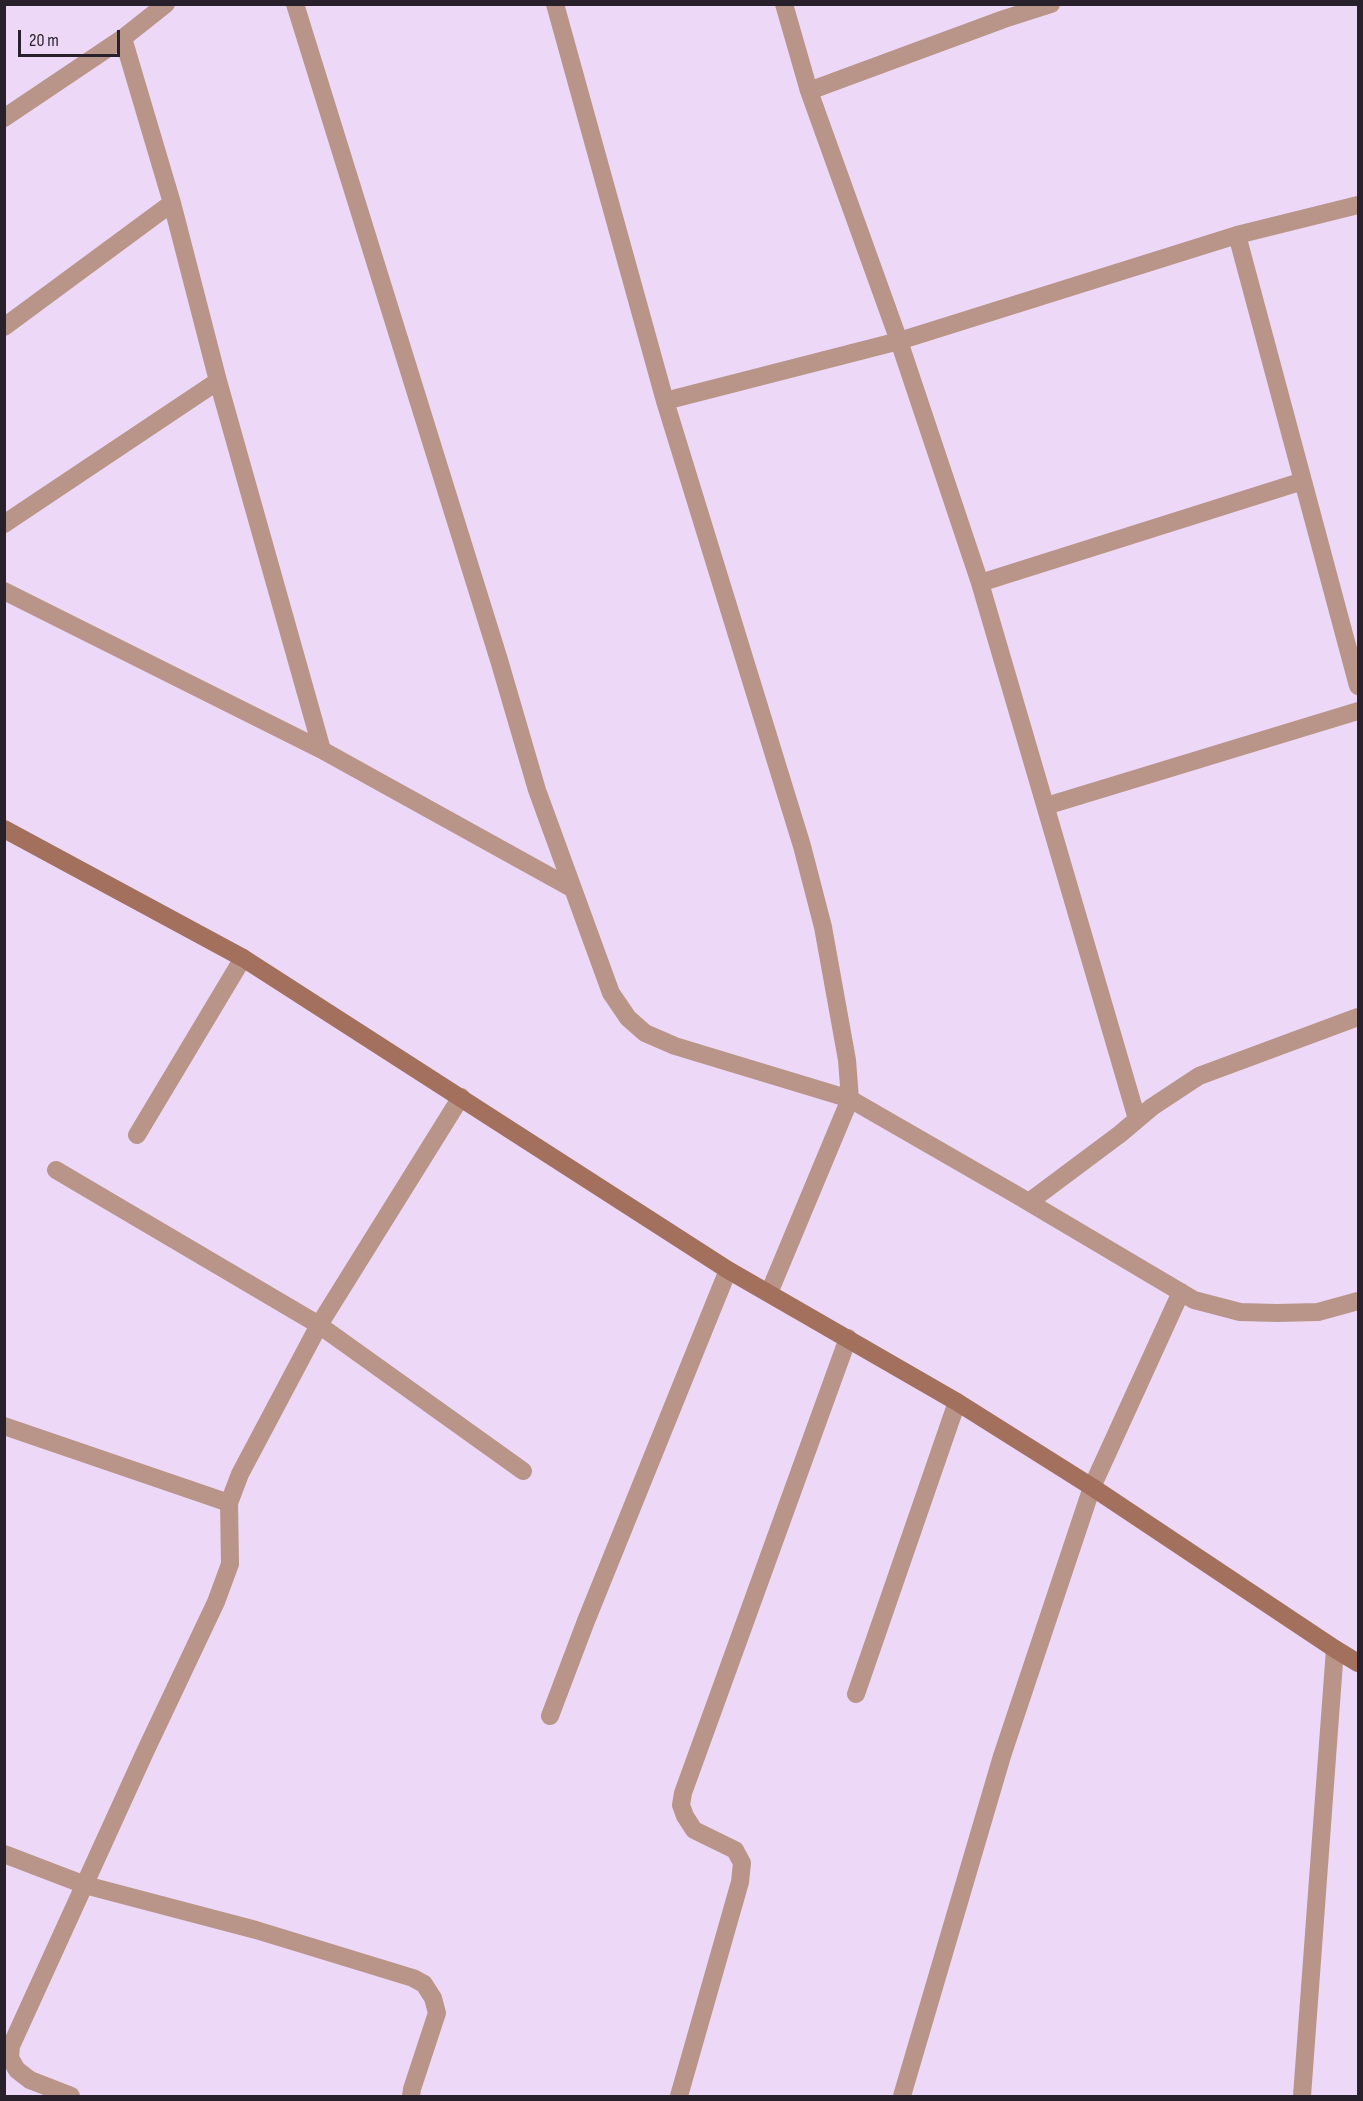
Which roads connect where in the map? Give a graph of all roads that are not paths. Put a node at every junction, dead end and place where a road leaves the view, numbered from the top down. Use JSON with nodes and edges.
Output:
{"nodes":[{"id":1,"x":166,"y":4,"type":"edge"},
{"id":2,"x":296,"y":4,"type":"edge"},
{"id":3,"x":555,"y":4,"type":"edge"},
{"id":4,"x":784,"y":4,"type":"edge"},
{"id":5,"x":1051,"y":4,"type":"edge"},
{"id":6,"x":1002,"y":12,"type":"edge"},
{"id":7,"x":123,"y":38,"type":"junction"},
{"id":8,"x":809,"y":92,"type":"junction"},
{"id":9,"x":4,"y":118,"type":"edge"},
{"id":10,"x":172,"y":203,"type":"junction"},
{"id":11,"x":1359,"y":205,"type":"edge"},
{"id":12,"x":1237,"y":235,"type":"junction"},
{"id":13,"x":4,"y":327,"type":"edge"},
{"id":14,"x":899,"y":341,"type":"junction"},
{"id":15,"x":218,"y":381,"type":"junction"},
{"id":16,"x":666,"y":401,"type":"junction"},
{"id":17,"x":1303,"y":481,"type":"junction"},
{"id":18,"x":4,"y":524,"type":"edge"},
{"id":19,"x":980,"y":583,"type":"junction"},
{"id":20,"x":4,"y":591,"type":"edge"},
{"id":21,"x":1359,"y":686,"type":"edge"},
{"id":22,"x":1359,"y":711,"type":"edge"},
{"id":23,"x":322,"y":750,"type":"junction"},
{"id":24,"x":1046,"y":806,"type":"junction"},
{"id":25,"x":4,"y":829,"type":"edge"},
{"id":26,"x":573,"y":889,"type":"junction"},
{"id":27,"x":243,"y":958,"type":"junction"},
{"id":28,"x":1359,"y":1017,"type":"edge"},
{"id":29,"x":461,"y":1097,"type":"junction"},
{"id":30,"x":850,"y":1099,"type":"junction"},
{"id":31,"x":1137,"y":1119,"type":"junction"},
{"id":32,"x":137,"y":1135,"type":"dead end"},
{"id":33,"x":56,"y":1170,"type":"dead end"},
{"id":34,"x":1029,"y":1202,"type":"junction"},
{"id":35,"x":728,"y":1270,"type":"junction"},
{"id":36,"x":1181,"y":1292,"type":"junction"},
{"id":37,"x":769,"y":1293,"type":"junction"},
{"id":38,"x":1359,"y":1301,"type":"edge"},
{"id":39,"x":319,"y":1325,"type":"junction"},
{"id":40,"x":848,"y":1338,"type":"junction"},
{"id":41,"x":957,"y":1402,"type":"junction"},
{"id":42,"x":4,"y":1425,"type":"edge"},
{"id":43,"x":523,"y":1471,"type":"dead end"},
{"id":44,"x":1092,"y":1487,"type":"junction"},
{"id":45,"x":229,"y":1503,"type":"junction"},
{"id":46,"x":1335,"y":1649,"type":"junction"},
{"id":47,"x":1359,"y":1663,"type":"edge"},
{"id":48,"x":856,"y":1694,"type":"dead end"},
{"id":49,"x":550,"y":1716,"type":"dead end"},
{"id":50,"x":4,"y":1854,"type":"edge"},
{"id":51,"x":85,"y":1885,"type":"junction"},
{"id":52,"x":12,"y":2028,"type":"edge"},
{"id":53,"x":71,"y":2097,"type":"edge"},
{"id":54,"x":411,"y":2097,"type":"edge"},
{"id":55,"x":679,"y":2097,"type":"edge"},
{"id":56,"x":902,"y":2097,"type":"edge"},
{"id":57,"x":1302,"y":2097,"type":"edge"}],
"edges":[{"from":1,"to":7,"type":"street"},
{"from":2,"to":26,"type":"street"},
{"from":3,"to":16,"type":"street"},
{"from":4,"to":8,"type":"street"},
{"from":5,"to":6,"type":"street"},
{"from":6,"to":8,"type":"street"},
{"from":7,"to":9,"type":"street"},
{"from":7,"to":10,"type":"street"},
{"from":8,"to":14,"type":"street"},
{"from":10,"to":13,"type":"street"},
{"from":10,"to":15,"type":"street"},
{"from":11,"to":12,"type":"street"},
{"from":12,"to":14,"type":"street"},
{"from":12,"to":17,"type":"street"},
{"from":14,"to":16,"type":"street"},
{"from":14,"to":19,"type":"street"},
{"from":15,"to":18,"type":"street"},
{"from":15,"to":23,"type":"street"},
{"from":16,"to":30,"type":"street"},
{"from":17,"to":19,"type":"street"},
{"from":17,"to":21,"type":"street"},
{"from":19,"to":24,"type":"street"},
{"from":20,"to":23,"type":"street"},
{"from":22,"to":24,"type":"street"},
{"from":23,"to":26,"type":"street"},
{"from":24,"to":31,"type":"street"},
{"from":25,"to":27,"type":"main road"},
{"from":26,"to":30,"type":"street"},
{"from":27,"to":29,"type":"main road"},
{"from":27,"to":32,"type":"street"},
{"from":28,"to":31,"type":"street"},
{"from":29,"to":35,"type":"main road"},
{"from":29,"to":39,"type":"street"},
{"from":30,"to":34,"type":"street"},
{"from":30,"to":37,"type":"street"},
{"from":31,"to":34,"type":"street"},
{"from":33,"to":39,"type":"street"},
{"from":34,"to":36,"type":"street"},
{"from":35,"to":37,"type":"main road"},
{"from":35,"to":49,"type":"street"},
{"from":36,"to":38,"type":"street"},
{"from":36,"to":44,"type":"street"},
{"from":37,"to":40,"type":"main road"},
{"from":39,"to":43,"type":"street"},
{"from":39,"to":45,"type":"street"},
{"from":40,"to":41,"type":"main road"},
{"from":40,"to":55,"type":"street"},
{"from":41,"to":44,"type":"main road"},
{"from":41,"to":48,"type":"street"},
{"from":42,"to":45,"type":"street"},
{"from":44,"to":46,"type":"main road"},
{"from":44,"to":56,"type":"street"},
{"from":45,"to":51,"type":"street"},
{"from":46,"to":47,"type":"main road"},
{"from":46,"to":57,"type":"street"},
{"from":50,"to":51,"type":"street"},
{"from":51,"to":52,"type":"street"},
{"from":51,"to":54,"type":"street"},
{"from":52,"to":53,"type":"street"}]}
